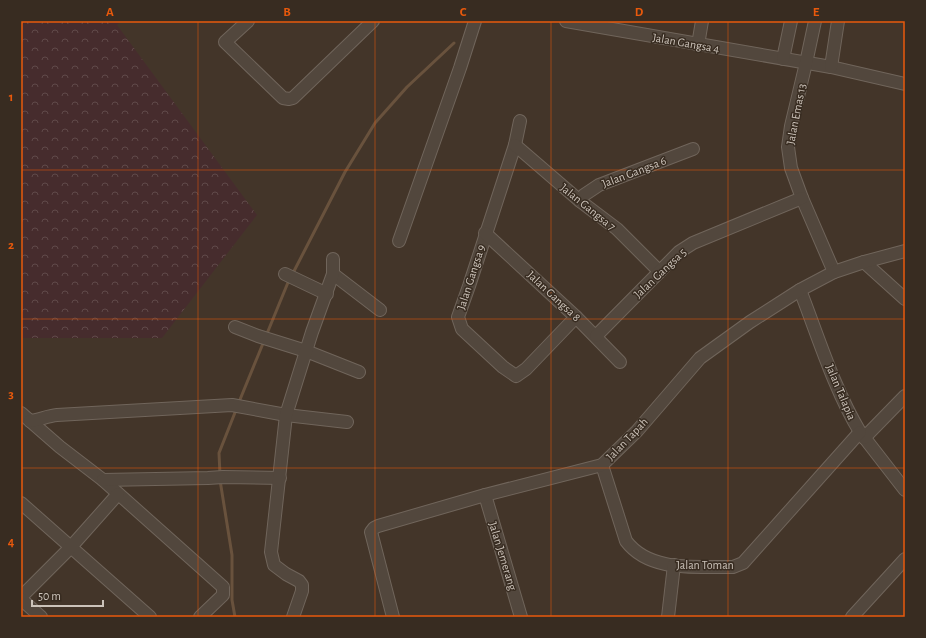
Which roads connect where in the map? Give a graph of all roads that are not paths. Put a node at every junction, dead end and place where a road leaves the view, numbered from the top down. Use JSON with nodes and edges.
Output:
{"nodes":[{"id":1,"x":248,"y":21,"type":"edge"},
{"id":2,"x":373,"y":21,"type":"edge"},
{"id":3,"x":475,"y":21,"type":"edge"},
{"id":4,"x":566,"y":21,"type":"edge"},
{"id":5,"x":702,"y":21,"type":"edge"},
{"id":6,"x":791,"y":21,"type":"edge"},
{"id":7,"x":815,"y":21,"type":"edge"},
{"id":8,"x":838,"y":21,"type":"edge"},
{"id":9,"x":698,"y":45,"type":"junction"},
{"id":10,"x":783,"y":59,"type":"junction"},
{"id":11,"x":806,"y":63,"type":"junction"},
{"id":12,"x":831,"y":67,"type":"junction"},
{"id":13,"x":905,"y":84,"type":"edge"},
{"id":14,"x":520,"y":121,"type":"dead end"},
{"id":15,"x":515,"y":145,"type":"junction"},
{"id":16,"x":693,"y":149,"type":"dead end"},
{"id":17,"x":802,"y":198,"type":"junction"},
{"id":18,"x":580,"y":201,"type":"junction"},
{"id":19,"x":485,"y":233,"type":"junction"},
{"id":20,"x":399,"y":241,"type":"dead end"},
{"id":21,"x":905,"y":251,"type":"edge"},
{"id":22,"x":333,"y":259,"type":"dead end"},
{"id":23,"x":864,"y":262,"type":"junction"},
{"id":24,"x":659,"y":271,"type":"junction"},
{"id":25,"x":834,"y":272,"type":"junction"},
{"id":26,"x":333,"y":274,"type":"junction"},
{"id":27,"x":290,"y":276,"type":"dead end"},
{"id":28,"x":800,"y":290,"type":"junction"},
{"id":29,"x":327,"y":294,"type":"junction"},
{"id":30,"x":905,"y":299,"type":"edge"},
{"id":31,"x":380,"y":310,"type":"dead end"},
{"id":32,"x":576,"y":317,"type":"junction"},
{"id":33,"x":235,"y":327,"type":"dead end"},
{"id":34,"x":596,"y":336,"type":"junction"},
{"id":35,"x":306,"y":351,"type":"junction"},
{"id":36,"x":620,"y":362,"type":"dead end"},
{"id":37,"x":359,"y":372,"type":"dead end"},
{"id":38,"x":905,"y":396,"type":"edge"},
{"id":39,"x":286,"y":415,"type":"junction"},
{"id":40,"x":26,"y":417,"type":"edge"},
{"id":41,"x":347,"y":422,"type":"dead end"},
{"id":42,"x":862,"y":435,"type":"junction"},
{"id":43,"x":602,"y":465,"type":"junction"},
{"id":44,"x":280,"y":478,"type":"junction"},
{"id":45,"x":103,"y":480,"type":"junction"},
{"id":46,"x":905,"y":490,"type":"edge"},
{"id":47,"x":118,"y":494,"type":"junction"},
{"id":48,"x":485,"y":495,"type":"junction"},
{"id":49,"x":21,"y":503,"type":"edge"},
{"id":50,"x":70,"y":548,"type":"junction"},
{"id":51,"x":905,"y":560,"type":"edge"},
{"id":52,"x":674,"y":565,"type":"junction"},
{"id":53,"x":21,"y":598,"type":"edge"},
{"id":54,"x":41,"y":617,"type":"edge"},
{"id":55,"x":150,"y":617,"type":"edge"},
{"id":56,"x":200,"y":617,"type":"edge"},
{"id":57,"x":293,"y":617,"type":"edge"},
{"id":58,"x":393,"y":617,"type":"edge"},
{"id":59,"x":521,"y":617,"type":"edge"},
{"id":60,"x":668,"y":617,"type":"edge"},
{"id":61,"x":852,"y":617,"type":"edge"}],
"edges":[{"from":1,"to":2,"type":"street"},
{"from":3,"to":20,"type":"street"},
{"from":4,"to":9,"type":"street","name":"Jalan Gangsa 4"},
{"from":5,"to":9,"type":"street"},
{"from":6,"to":10,"type":"street"},
{"from":7,"to":11,"type":"street","name":"Jalan Emas 13"},
{"from":8,"to":12,"type":"street"},
{"from":9,"to":10,"type":"street","name":"Jalan Gangsa 4"},
{"from":10,"to":11,"type":"street","name":"Jalan Gangsa 4"},
{"from":11,"to":12,"type":"street","name":"Jalan Gangsa 4"},
{"from":11,"to":17,"type":"street","name":"Jalan Emas 13"},
{"from":12,"to":13,"type":"street","name":"Jalan Gangsa 4"},
{"from":14,"to":15,"type":"street","name":"Jalan Gangsa 9"},
{"from":15,"to":18,"type":"street","name":"Jalan Gangsa 7"},
{"from":15,"to":19,"type":"street","name":"Jalan Gangsa 9"},
{"from":16,"to":18,"type":"street","name":"Jalan Gangsa 6"},
{"from":17,"to":24,"type":"street","name":"Jalan Gangsa 5"},
{"from":17,"to":25,"type":"street","name":"Jalan Emas 13"},
{"from":18,"to":24,"type":"street","name":"Jalan Gangsa 7"},
{"from":19,"to":32,"type":"street","name":"Jalan Gangsa 8"},
{"from":19,"to":32,"type":"street","name":"Jalan Gangsa 9"},
{"from":21,"to":23,"type":"street","name":"Jalan Tapah"},
{"from":22,"to":26,"type":"street"},
{"from":23,"to":25,"type":"street","name":"Jalan Tapah"},
{"from":23,"to":30,"type":"street"},
{"from":24,"to":34,"type":"street","name":"Jalan Gangsa 5"},
{"from":25,"to":28,"type":"street","name":"Jalan Tapah"},
{"from":26,"to":29,"type":"street"},
{"from":26,"to":31,"type":"street"},
{"from":27,"to":29,"type":"street"},
{"from":28,"to":42,"type":"street","name":"Jalan Talapia"},
{"from":28,"to":43,"type":"street","name":"Jalan Tapah"},
{"from":29,"to":35,"type":"street"},
{"from":32,"to":34,"type":"street","name":"Jalan Gangsa 8"},
{"from":33,"to":35,"type":"street"},
{"from":34,"to":36,"type":"street","name":"Jalan Gangsa 8"},
{"from":35,"to":37,"type":"street"},
{"from":35,"to":39,"type":"street"},
{"from":38,"to":42,"type":"street"},
{"from":39,"to":40,"type":"street"},
{"from":39,"to":41,"type":"street"},
{"from":39,"to":44,"type":"street"},
{"from":40,"to":45,"type":"street"},
{"from":42,"to":46,"type":"street","name":"Jalan Talapia"},
{"from":42,"to":52,"type":"street","name":"Jalan Toman"},
{"from":43,"to":48,"type":"street","name":"Jalan Tapah"},
{"from":43,"to":52,"type":"street","name":"Jalan Toman"},
{"from":44,"to":45,"type":"street"},
{"from":44,"to":57,"type":"street"},
{"from":45,"to":47,"type":"street"},
{"from":47,"to":50,"type":"street"},
{"from":47,"to":56,"type":"street"},
{"from":48,"to":58,"type":"street","name":"Jalan Tapah"},
{"from":48,"to":59,"type":"street","name":"Jalan Jemerang"},
{"from":49,"to":50,"type":"street"},
{"from":50,"to":53,"type":"street"},
{"from":50,"to":55,"type":"street"},
{"from":51,"to":61,"type":"street"},
{"from":52,"to":60,"type":"street"},
{"from":53,"to":54,"type":"street"}]}
